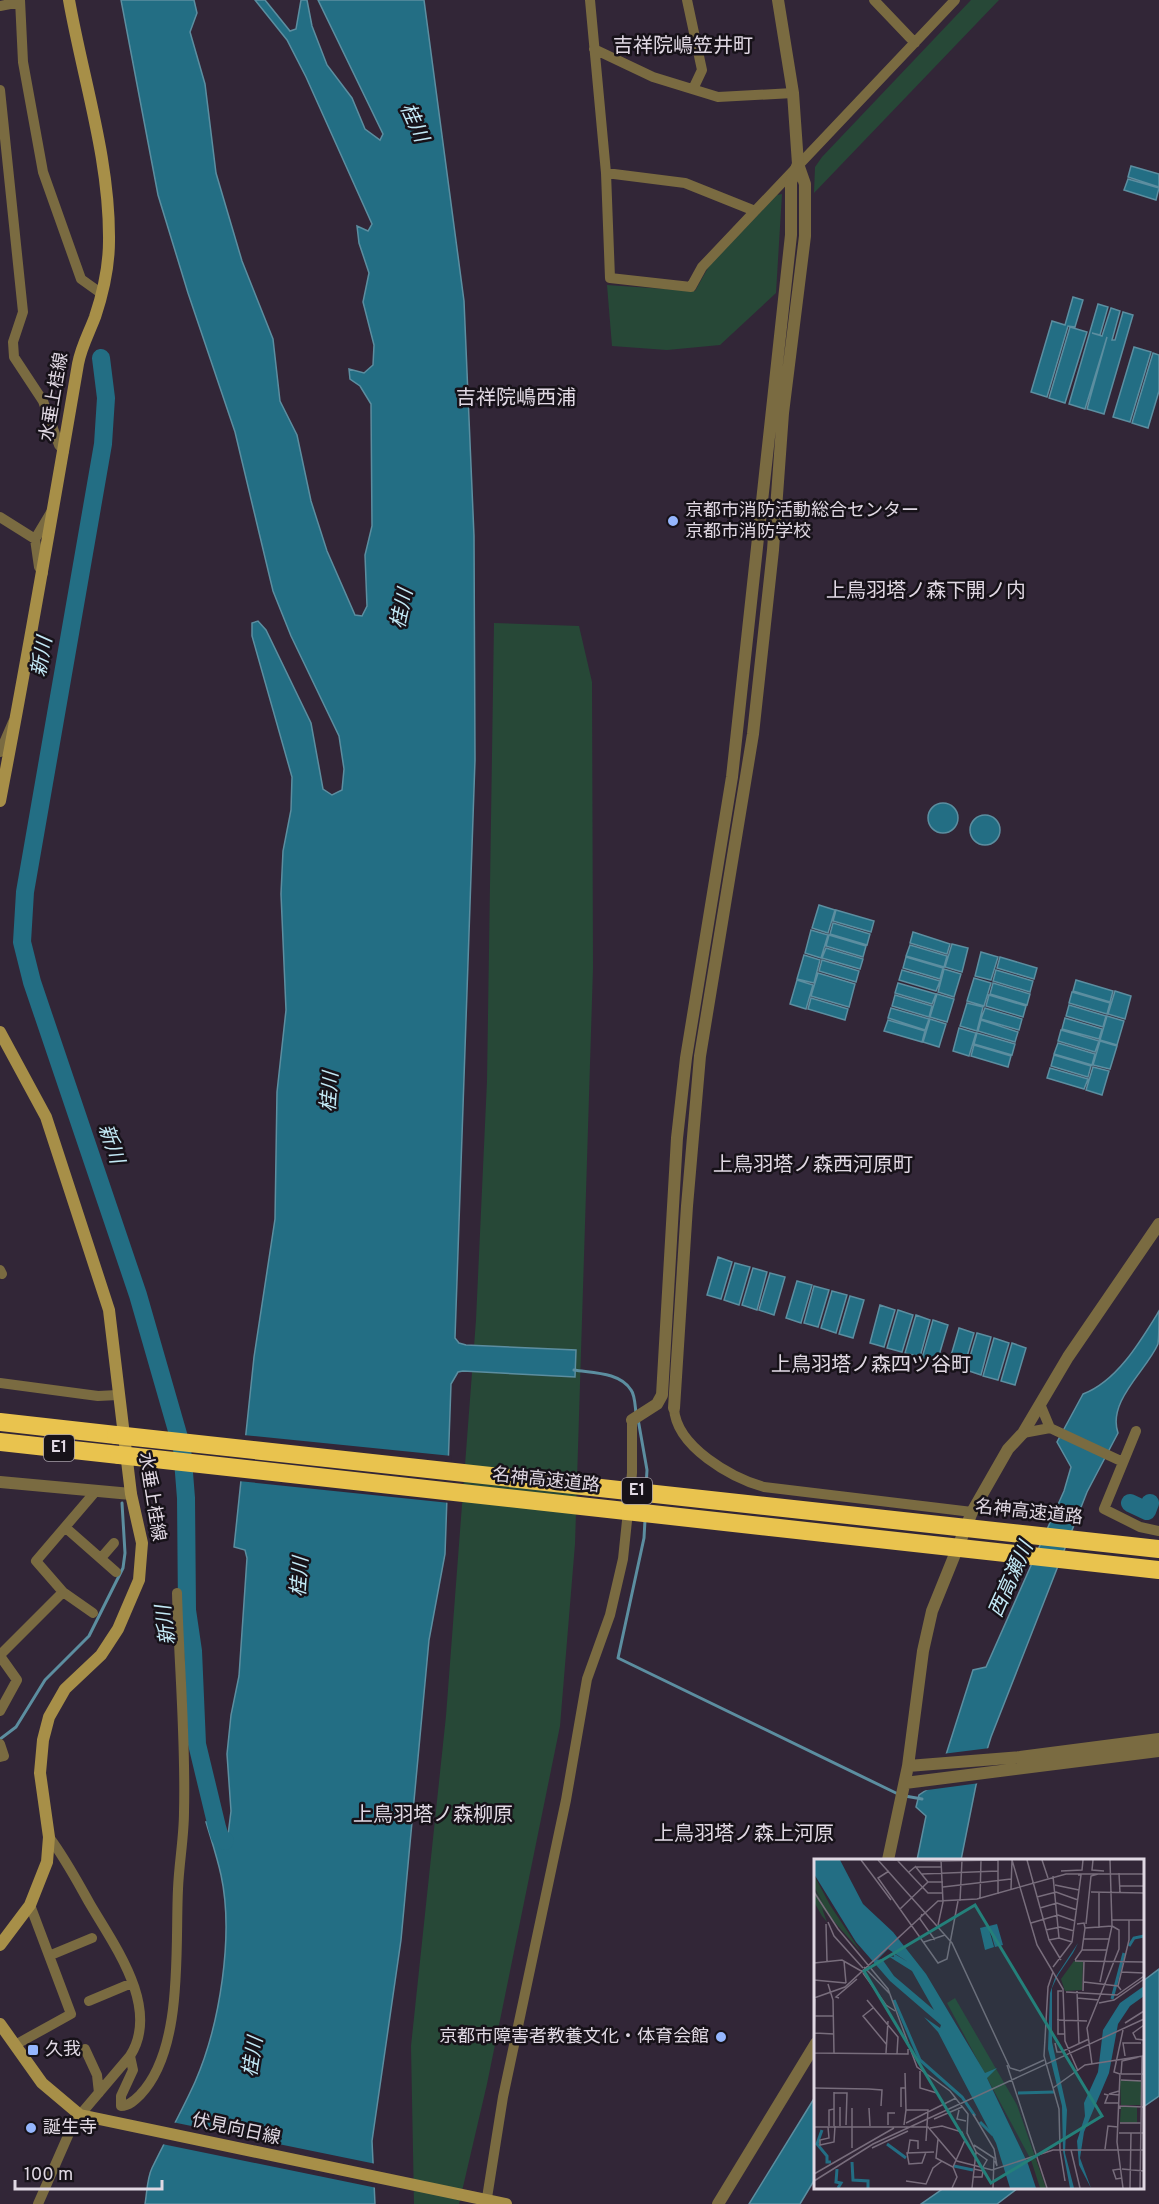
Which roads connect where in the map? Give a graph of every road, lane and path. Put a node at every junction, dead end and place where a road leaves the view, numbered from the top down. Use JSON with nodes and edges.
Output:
{"nodes":[{"id":1,"x":69,"y":0,"type":"edge"},
{"id":2,"x":590,"y":0,"type":"edge"},
{"id":3,"x":687,"y":0,"type":"edge"},
{"id":4,"x":778,"y":0,"type":"edge"},
{"id":5,"x":874,"y":0,"type":"edge"},
{"id":6,"x":955,"y":0,"type":"edge"},
{"id":7,"x":20,"y":1,"type":"edge"},
{"id":8,"x":0,"y":6,"type":"edge"},
{"id":9,"x":915,"y":43,"type":"junction"},
{"id":10,"x":594,"y":49,"type":"junction"},
{"id":11,"x":693,"y":89,"type":"junction"},
{"id":12,"x":0,"y":90,"type":"edge"},
{"id":13,"x":793,"y":93,"type":"junction"},
{"id":14,"x":798,"y":164,"type":"junction"},
{"id":15,"x":606,"y":173,"type":"junction"},
{"id":16,"x":755,"y":211,"type":"junction"},
{"id":17,"x":102,"y":294,"type":"junction"},
{"id":18,"x":64,"y":452,"type":"junction"},
{"id":19,"x":55,"y":507,"type":"junction"},
{"id":20,"x":0,"y":517,"type":"edge"},
{"id":21,"x":35,"y":539,"type":"junction"},
{"id":22,"x":43,"y":573,"type":"junction"},
{"id":23,"x":16,"y":717,"type":"junction"},
{"id":24,"x":0,"y":752,"type":"edge"},
{"id":25,"x":0,"y":801,"type":"edge"},
{"id":26,"x":702,"y":951,"type":"junction"},
{"id":27,"x":716,"y":954,"type":"junction"},
{"id":28,"x":0,"y":1032,"type":"edge"},
{"id":29,"x":1159,"y":1224,"type":"edge"},
{"id":30,"x":0,"y":1383,"type":"edge"},
{"id":31,"x":118,"y":1395,"type":"junction"},
{"id":32,"x":1040,"y":1404,"type":"junction"},
{"id":33,"x":674,"y":1408,"type":"joint"},
{"id":34,"x":632,"y":1420,"type":"joint"},
{"id":35,"x":0,"y":1422,"type":"edge"},
{"id":36,"x":1050,"y":1428,"type":"junction"},
{"id":37,"x":1136,"y":1431,"type":"dead end"},
{"id":38,"x":1023,"y":1433,"type":"junction"},
{"id":39,"x":0,"y":1442,"type":"edge"},
{"id":40,"x":1123,"y":1462,"type":"junction"},
{"id":41,"x":0,"y":1482,"type":"edge"},
{"id":42,"x":95,"y":1492,"type":"junction"},
{"id":43,"x":131,"y":1494,"type":"junction"},
{"id":44,"x":972,"y":1512,"type":"junction"},
{"id":45,"x":66,"y":1528,"type":"junction"},
{"id":46,"x":1159,"y":1531,"type":"edge"},
{"id":47,"x":114,"y":1543,"type":"dead end"},
{"id":48,"x":1159,"y":1549,"type":"edge"},
{"id":49,"x":101,"y":1558,"type":"junction"},
{"id":50,"x":1159,"y":1570,"type":"edge"},
{"id":51,"x":116,"y":1572,"type":"dead end"},
{"id":52,"x":63,"y":1592,"type":"junction"},
{"id":53,"x":177,"y":1593,"type":"dead end"},
{"id":54,"x":93,"y":1613,"type":"dead end"},
{"id":55,"x":0,"y":1655,"type":"edge"},
{"id":56,"x":0,"y":1712,"type":"edge"},
{"id":57,"x":1159,"y":1739,"type":"edge"},
{"id":58,"x":0,"y":1743,"type":"edge"},
{"id":59,"x":1159,"y":1751,"type":"edge"},
{"id":60,"x":0,"y":1757,"type":"edge"},
{"id":61,"x":1021,"y":1763,"type":"junction"},
{"id":62,"x":908,"y":1766,"type":"junction"},
{"id":63,"x":905,"y":1783,"type":"junction"},
{"id":64,"x":49,"y":1838,"type":"junction"},
{"id":65,"x":888,"y":1859,"type":"edge"},
{"id":66,"x":30,"y":1905,"type":"junction"},
{"id":67,"x":92,"y":1938,"type":"dead end"},
{"id":68,"x":0,"y":1945,"type":"edge"},
{"id":69,"x":51,"y":1955,"type":"junction"},
{"id":70,"x":132,"y":1983,"type":"junction"},
{"id":71,"x":88,"y":2001,"type":"dead end"},
{"id":72,"x":0,"y":2024,"type":"edge"},
{"id":73,"x":15,"y":2044,"type":"junction"},
{"id":74,"x":814,"y":2046,"type":"edge"},
{"id":75,"x":85,"y":2049,"type":"dead end"},
{"id":76,"x":130,"y":2055,"type":"junction"},
{"id":77,"x":99,"y":2092,"type":"junction"},
{"id":78,"x":86,"y":2117,"type":"junction"},
{"id":79,"x":485,"y":2201,"type":"edge"},
{"id":80,"x":37,"y":2202,"type":"edge"},
{"id":81,"x":506,"y":2204,"type":"edge"},
{"id":82,"x":718,"y":2204,"type":"edge"}],
"edges":[{"from":1,"to":17,"type":"main road","name":"水垂上桂線"},
{"from":2,"to":10,"type":"street"},
{"from":3,"to":11,"type":"street"},
{"from":4,"to":13,"type":"street"},
{"from":5,"to":9,"type":"street"},
{"from":6,"to":9,"type":"street"},
{"from":7,"to":8,"type":"street"},
{"from":7,"to":17,"type":"street"},
{"from":9,"to":14,"type":"street"},
{"from":10,"to":11,"type":"street"},
{"from":10,"to":15,"type":"street"},
{"from":11,"to":13,"type":"street"},
{"from":12,"to":18,"type":"street"},
{"from":13,"to":14,"type":"street"},
{"from":14,"to":16,"type":"street"},
{"from":14,"to":26,"type":"street"},
{"from":14,"to":27,"type":"street"},
{"from":15,"to":16,"type":"street"},
{"from":15,"to":16,"type":"street"},
{"from":17,"to":18,"type":"main road","name":"水垂上桂線"},
{"from":18,"to":19,"type":"main road","name":"水垂上桂線"},
{"from":19,"to":21,"type":"street"},
{"from":19,"to":22,"type":"main road","name":"水垂上桂線"},
{"from":20,"to":21,"type":"street"},
{"from":21,"to":22,"type":"street"},
{"from":22,"to":23,"type":"main road","name":"水垂上桂線"},
{"from":23,"to":24,"type":"street"},
{"from":23,"to":25,"type":"main road","name":"水垂上桂線"},
{"from":26,"to":27,"type":"street"},
{"from":26,"to":34,"type":"street"},
{"from":27,"to":33,"type":"street"},
{"from":28,"to":31,"type":"main road","name":"水垂上桂線"},
{"from":29,"to":32,"type":"street"},
{"from":30,"to":31,"type":"street"},
{"from":31,"to":43,"type":"main road","name":"水垂上桂線"},
{"from":32,"to":36,"type":"street"},
{"from":32,"to":38,"type":"street"},
{"from":33,"to":44,"type":"street"},
{"from":34,"to":79,"type":"street"},
{"from":35,"to":48,"type":"highway","name":"名神高速道路","number":"E1","bridge":true},
{"from":36,"to":38,"type":"street"},
{"from":36,"to":40,"type":"street"},
{"from":37,"to":40,"type":"street"},
{"from":38,"to":44,"type":"street"},
{"from":39,"to":50,"type":"highway","name":"名神高速道路","number":"E1","bridge":true},
{"from":40,"to":46,"type":"street"},
{"from":41,"to":42,"type":"street"},
{"from":42,"to":43,"type":"street"},
{"from":42,"to":45,"type":"street"},
{"from":43,"to":64,"type":"main road","name":"水垂上桂線"},
{"from":44,"to":62,"type":"street"},
{"from":45,"to":49,"type":"street"},
{"from":45,"to":52,"type":"street"},
{"from":47,"to":49,"type":"street"},
{"from":49,"to":51,"type":"street"},
{"from":52,"to":54,"type":"street"},
{"from":52,"to":55,"type":"street"},
{"from":53,"to":76,"type":"street"},
{"from":55,"to":56,"type":"street"},
{"from":57,"to":61,"type":"street"},
{"from":58,"to":60,"type":"street"},
{"from":59,"to":61,"type":"street"},
{"from":61,"to":62,"type":"street"},
{"from":61,"to":63,"type":"street"},
{"from":62,"to":63,"type":"street"},
{"from":63,"to":65,"type":"street"},
{"from":64,"to":66,"type":"main road","name":"水垂上桂線"},
{"from":64,"to":70,"type":"street"},
{"from":66,"to":68,"type":"main road","name":"水垂上桂線"},
{"from":66,"to":69,"type":"street"},
{"from":67,"to":69,"type":"street"},
{"from":69,"to":73,"type":"street"},
{"from":70,"to":71,"type":"street"},
{"from":70,"to":76,"type":"street"},
{"from":72,"to":73,"type":"main road","name":"伏見向日線"},
{"from":73,"to":78,"type":"main road","name":"伏見向日線"},
{"from":74,"to":82,"type":"street"},
{"from":75,"to":77,"type":"street"},
{"from":76,"to":77,"type":"street"},
{"from":77,"to":78,"type":"street"},
{"from":78,"to":79,"type":"main road","name":"伏見向日線"},
{"from":78,"to":80,"type":"street"},
{"from":79,"to":81,"type":"main road","name":"伏見向日線"}]}
